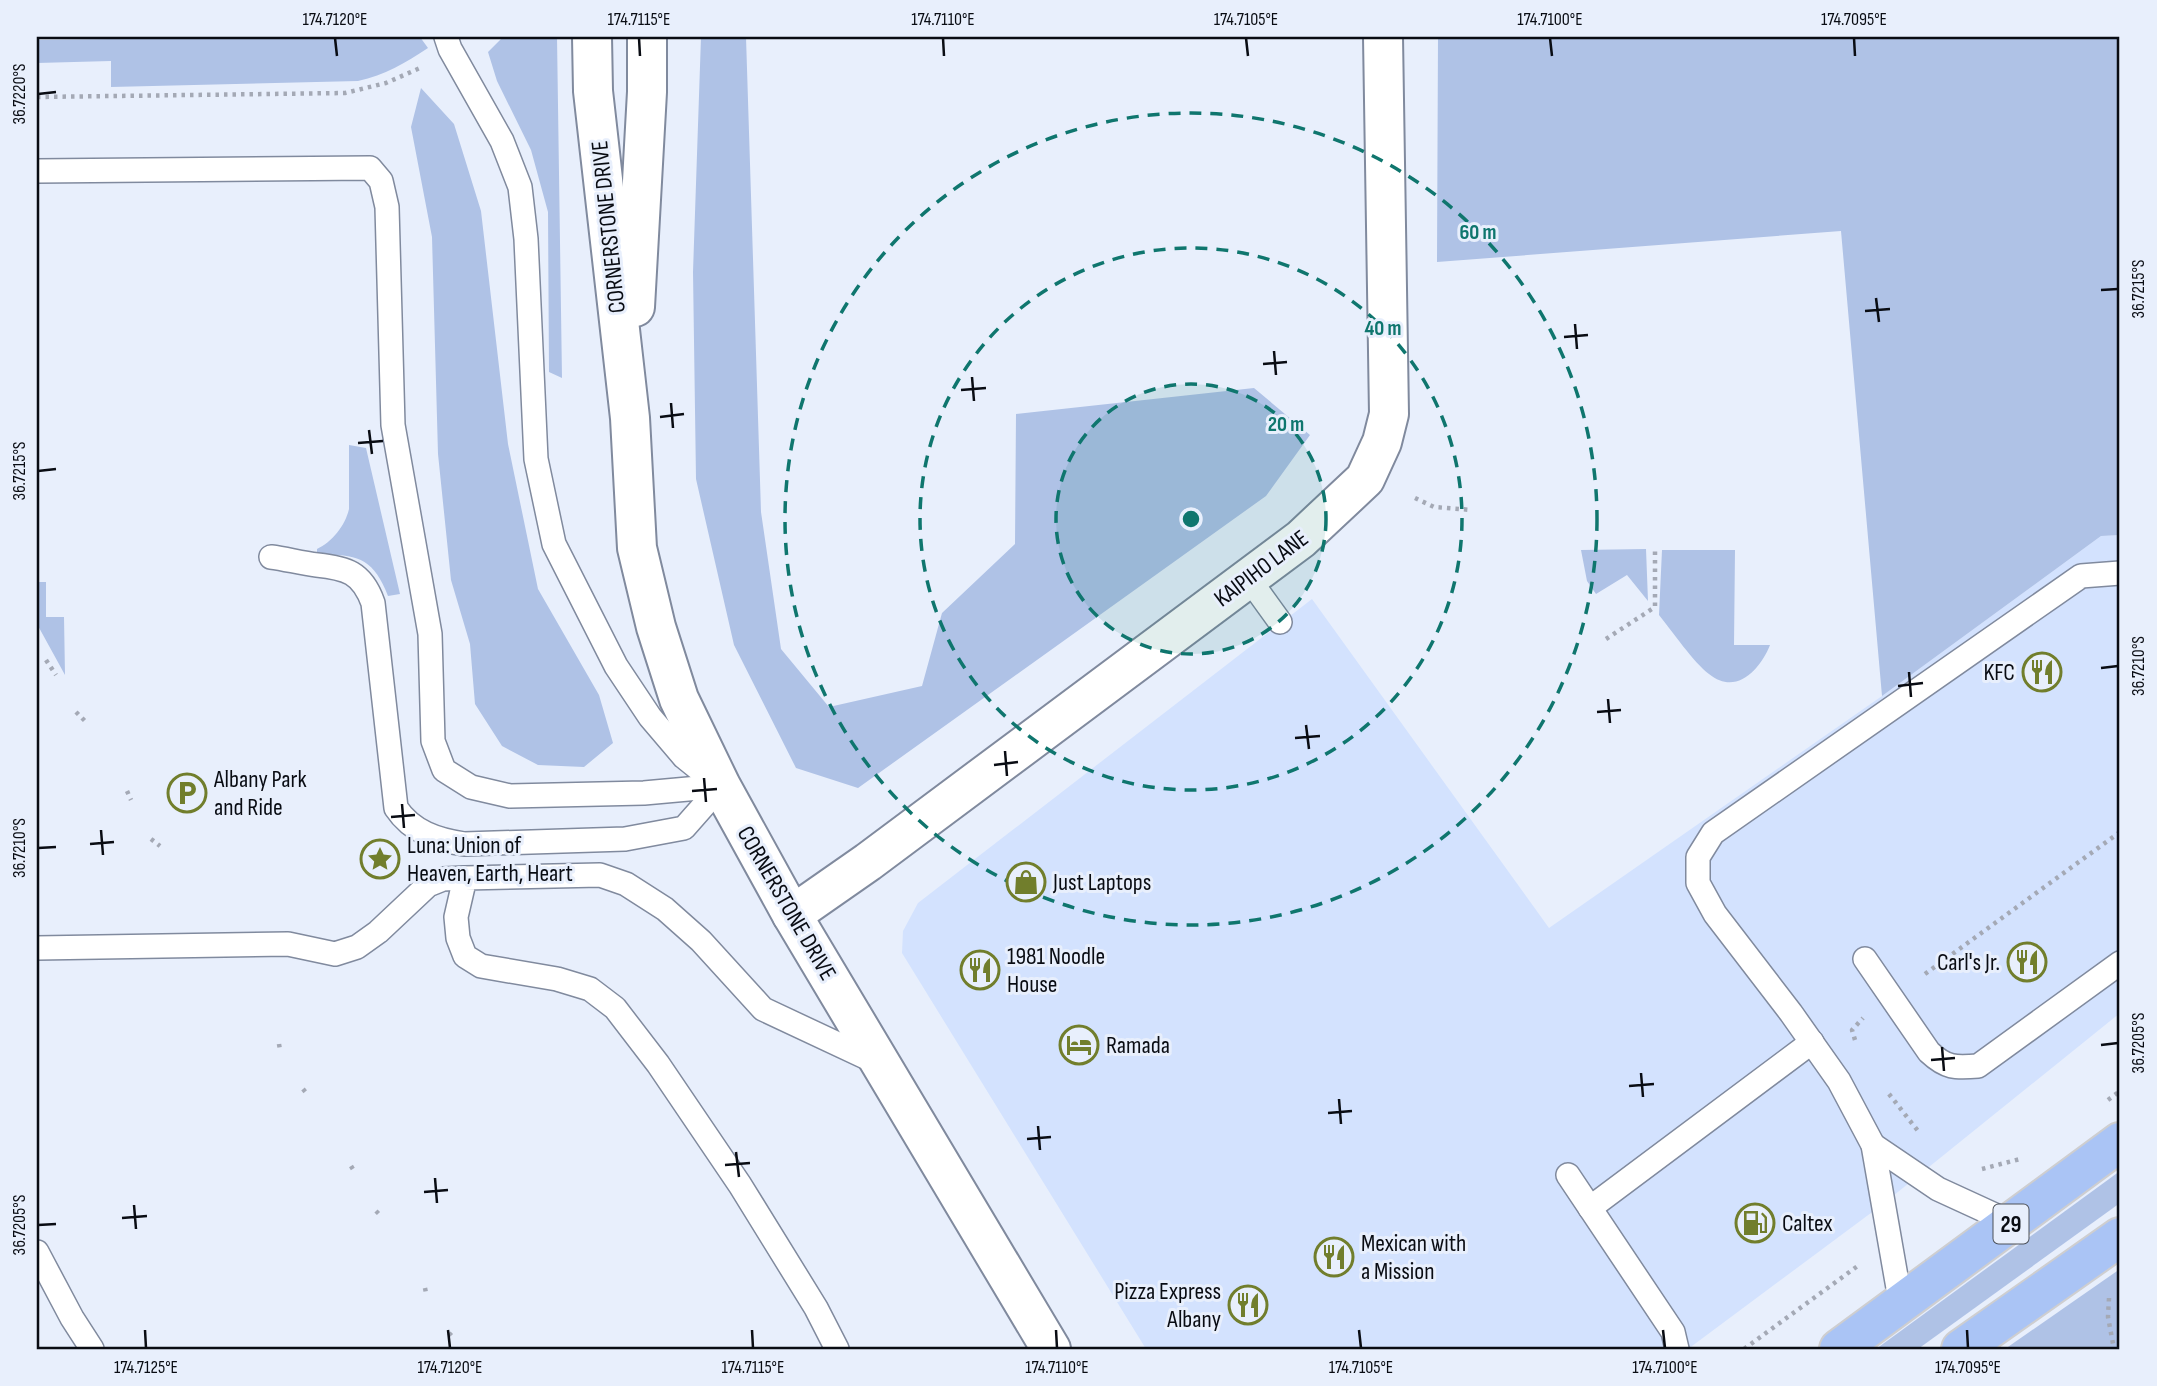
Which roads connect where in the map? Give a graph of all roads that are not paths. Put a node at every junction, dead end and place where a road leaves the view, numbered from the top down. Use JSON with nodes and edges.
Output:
{"nodes":[{"id":1,"x":592,"y":37,"type":"edge"},
{"id":2,"x":647,"y":37,"type":"edge"},
{"id":3,"x":1383,"y":37,"type":"edge"},
{"id":4,"x":448,"y":43,"type":"edge"},
{"id":5,"x":37,"y":171,"type":"edge"},
{"id":6,"x":630,"y":418,"type":"junction"},
{"id":7,"x":271,"y":557,"type":"dead end"},
{"id":8,"x":2120,"y":573,"type":"edge"},
{"id":9,"x":1249,"y":579,"type":"junction"},
{"id":10,"x":1280,"y":622,"type":"dead end"},
{"id":11,"x":721,"y":786,"type":"junction"},
{"id":12,"x":465,"y":878,"type":"junction"},
{"id":13,"x":792,"y":915,"type":"junction"},
{"id":14,"x":37,"y":948,"type":"edge"},
{"id":15,"x":1865,"y":958,"type":"dead end"},
{"id":16,"x":2120,"y":963,"type":"edge"},
{"id":17,"x":1812,"y":1042,"type":"junction"},
{"id":18,"x":881,"y":1064,"type":"junction"},
{"id":19,"x":2120,"y":1142,"type":"edge"},
{"id":20,"x":1873,"y":1145,"type":"junction"},
{"id":21,"x":1567,"y":1175,"type":"dead end"},
{"id":22,"x":1590,"y":1208,"type":"junction"},
{"id":23,"x":2012,"y":1223,"type":"junction"},
{"id":24,"x":2120,"y":1237,"type":"edge"},
{"id":25,"x":37,"y":1252,"type":"edge"},
{"id":26,"x":1901,"y":1305,"type":"junction"},
{"id":27,"x":92,"y":1349,"type":"edge"},
{"id":28,"x":837,"y":1349,"type":"edge"},
{"id":29,"x":1051,"y":1349,"type":"edge"},
{"id":30,"x":1677,"y":1349,"type":"edge"},
{"id":31,"x":1839,"y":1349,"type":"edge"},
{"id":32,"x":1961,"y":1349,"type":"edge"}],
"edges":[{"from":1,"to":6,"type":"street","name":"CORNERSTONE DRIVE"},
{"from":2,"to":6,"type":"street","name":"CORNERSTONE DRIVE"},
{"from":3,"to":9,"type":"street","name":"KAIPIHO LANE"},
{"from":4,"to":11,"type":"lane"},
{"from":5,"to":11,"type":"lane"},
{"from":6,"to":11,"type":"street","name":"CORNERSTONE DRIVE"},
{"from":7,"to":11,"type":"lane"},
{"from":8,"to":17,"type":"lane"},
{"from":9,"to":10,"type":"lane"},
{"from":9,"to":13,"type":"street","name":"KAIPIHO LANE"},
{"from":11,"to":13,"type":"street","name":"CORNERSTONE DRIVE"},
{"from":12,"to":14,"type":"lane"},
{"from":12,"to":18,"type":"lane"},
{"from":12,"to":28,"type":"lane"},
{"from":13,"to":18,"type":"street","name":"CORNERSTONE DRIVE"},
{"from":15,"to":16,"type":"lane"},
{"from":17,"to":20,"type":"lane"},
{"from":17,"to":22,"type":"lane"},
{"from":18,"to":29,"type":"street","name":"CORNERSTONE DRIVE"},
{"from":19,"to":23,"type":"main road","number":"29"},
{"from":20,"to":23,"type":"lane"},
{"from":20,"to":26,"type":"lane"},
{"from":21,"to":22,"type":"lane"},
{"from":22,"to":30,"type":"lane"},
{"from":23,"to":26,"type":"main road","number":"29"},
{"from":24,"to":32,"type":"main road"},
{"from":25,"to":27,"type":"lane"},
{"from":26,"to":31,"type":"main road","number":"29"}]}
